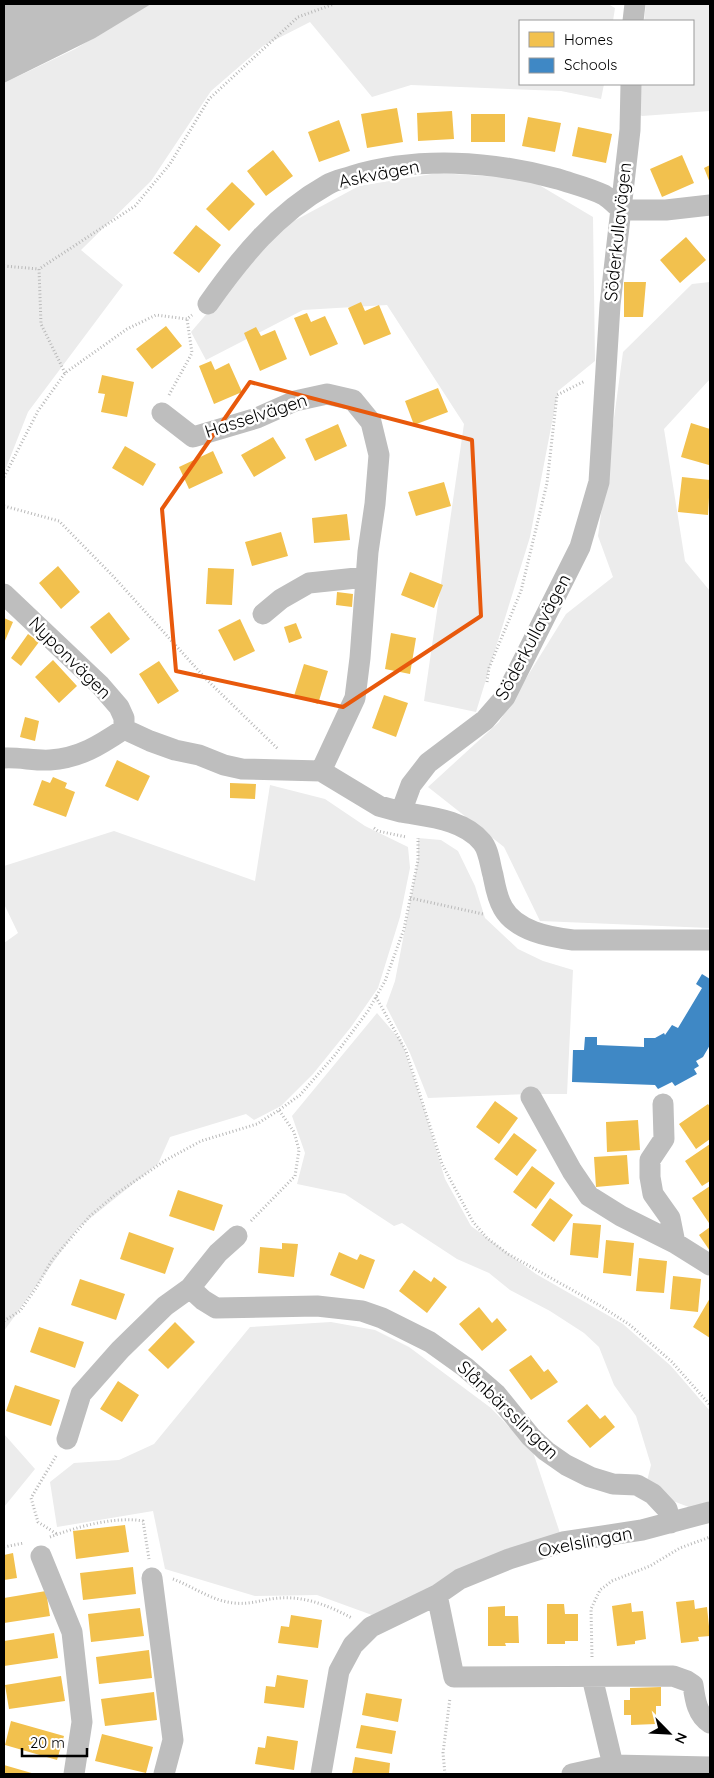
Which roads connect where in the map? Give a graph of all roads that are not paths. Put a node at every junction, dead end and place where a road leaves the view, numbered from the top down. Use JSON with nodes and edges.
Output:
{"nodes":[{"id":1,"x":636,"y":4,"type":"edge"},
{"id":2,"x":633,"y":20,"type":"edge"},
{"id":3,"x":631,"y":85,"type":"edge"},
{"id":4,"x":710,"y":206,"type":"edge"},
{"id":5,"x":622,"y":210,"type":"junction"},
{"id":6,"x":208,"y":304,"type":"road end"},
{"id":7,"x":162,"y":413,"type":"road end"},
{"id":8,"x":366,"y":577,"type":"junction"},
{"id":9,"x":4,"y":594,"type":"edge"},
{"id":10,"x":263,"y":614,"type":"dead end"},
{"id":11,"x":124,"y":729,"type":"junction"},
{"id":12,"x":4,"y":758,"type":"edge"},
{"id":13,"x":321,"y":771,"type":"junction"},
{"id":14,"x":401,"y":812,"type":"junction"},
{"id":15,"x":710,"y":940,"type":"edge"},
{"id":16,"x":531,"y":1097,"type":"dead end"},
{"id":17,"x":663,"y":1104,"type":"dead end"},
{"id":18,"x":236,"y":1236,"type":"road end"},
{"id":19,"x":675,"y":1243,"type":"junction"},
{"id":20,"x":710,"y":1265,"type":"edge"},
{"id":21,"x":190,"y":1288,"type":"junction"},
{"id":22,"x":67,"y":1440,"type":"road end"},
{"id":23,"x":710,"y":1512,"type":"edge"},
{"id":24,"x":671,"y":1523,"type":"junction"},
{"id":25,"x":39,"y":1545,"type":"road end"},
{"id":26,"x":152,"y":1578,"type":"road end"},
{"id":27,"x":436,"y":1594,"type":"junction"},
{"id":28,"x":592,"y":1677,"type":"junction"},
{"id":29,"x":710,"y":1723,"type":"edge"},
{"id":30,"x":613,"y":1765,"type":"junction"},
{"id":31,"x":710,"y":1767,"type":"edge"},
{"id":32,"x":74,"y":1774,"type":"edge"},
{"id":33,"x":164,"y":1774,"type":"edge"},
{"id":34,"x":321,"y":1774,"type":"edge"},
{"id":35,"x":572,"y":1774,"type":"edge"}],
"edges":[{"from":1,"to":2,"type":"street"},
{"from":3,"to":5,"type":"street","name":"Söderkullavägen"},
{"from":4,"to":5,"type":"street"},
{"from":5,"to":6,"type":"street","name":"Askvägen"},
{"from":5,"to":14,"type":"street","name":"Söderkullavägen"},
{"from":7,"to":8,"type":"street","name":"Hasselvägen"},
{"from":8,"to":10,"type":"street"},
{"from":8,"to":13,"type":"street","name":"Hasselvägen"},
{"from":9,"to":11,"type":"street","name":"Nyponvägen"},
{"from":11,"to":12,"type":"street"},
{"from":11,"to":13,"type":"street"},
{"from":13,"to":14,"type":"street"},
{"from":14,"to":15,"type":"street"},
{"from":16,"to":19,"type":"street"},
{"from":17,"to":19,"type":"street"},
{"from":18,"to":21,"type":"street"},
{"from":19,"to":20,"type":"street"},
{"from":21,"to":22,"type":"street"},
{"from":21,"to":24,"type":"street","name":"Slånbärsslingan"},
{"from":23,"to":24,"type":"street","name":"Oxelslingan"},
{"from":24,"to":27,"type":"street","name":"Oxelslingan"},
{"from":25,"to":32,"type":"street"},
{"from":26,"to":33,"type":"street"},
{"from":27,"to":28,"type":"street"},
{"from":27,"to":34,"type":"street","name":"Oxelslingan"},
{"from":28,"to":29,"type":"street"},
{"from":28,"to":30,"type":"street"},
{"from":30,"to":31,"type":"street"},
{"from":30,"to":35,"type":"street"}]}
